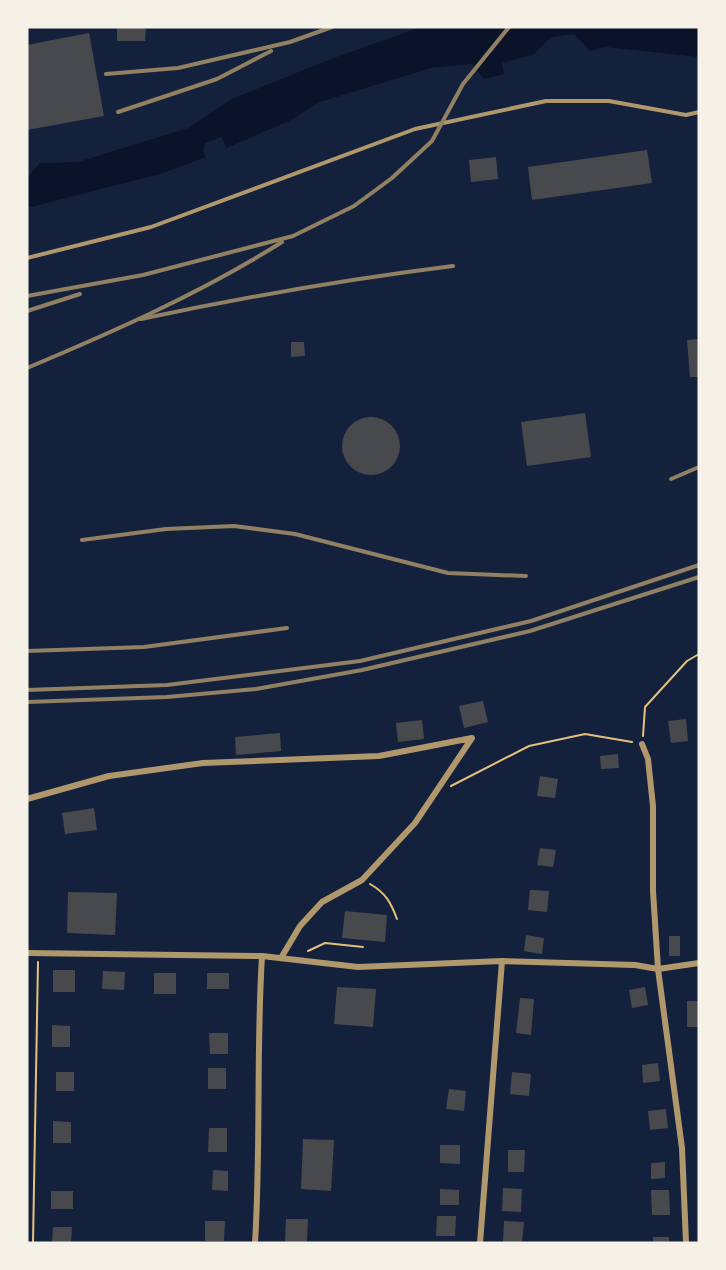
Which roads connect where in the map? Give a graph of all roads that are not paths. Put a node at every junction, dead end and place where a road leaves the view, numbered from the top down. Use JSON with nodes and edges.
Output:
{"nodes":[{"id":1,"x":699,"y":112,"type":"edge"},
{"id":2,"x":27,"y":258,"type":"edge"},
{"id":3,"x":642,"y":744,"type":"road end"},
{"id":4,"x":27,"y":799,"type":"edge"},
{"id":5,"x":27,"y":953,"type":"edge"},
{"id":6,"x":262,"y":956,"type":"junction"},
{"id":7,"x":281,"y":958,"type":"junction"},
{"id":8,"x":502,"y":961,"type":"junction"},
{"id":9,"x":699,"y":963,"type":"edge"},
{"id":10,"x":658,"y":969,"type":"junction"},
{"id":11,"x":255,"y":1243,"type":"edge"},
{"id":12,"x":480,"y":1243,"type":"edge"},
{"id":13,"x":686,"y":1243,"type":"edge"}],
"edges":[{"from":1,"to":2,"type":"lane"},
{"from":3,"to":10,"type":"street"},
{"from":4,"to":7,"type":"street"},
{"from":5,"to":6,"type":"street"},
{"from":6,"to":7,"type":"street"},
{"from":6,"to":11,"type":"street"},
{"from":7,"to":8,"type":"street"},
{"from":8,"to":10,"type":"street"},
{"from":8,"to":12,"type":"street"},
{"from":9,"to":10,"type":"street"},
{"from":10,"to":13,"type":"street"}]}
